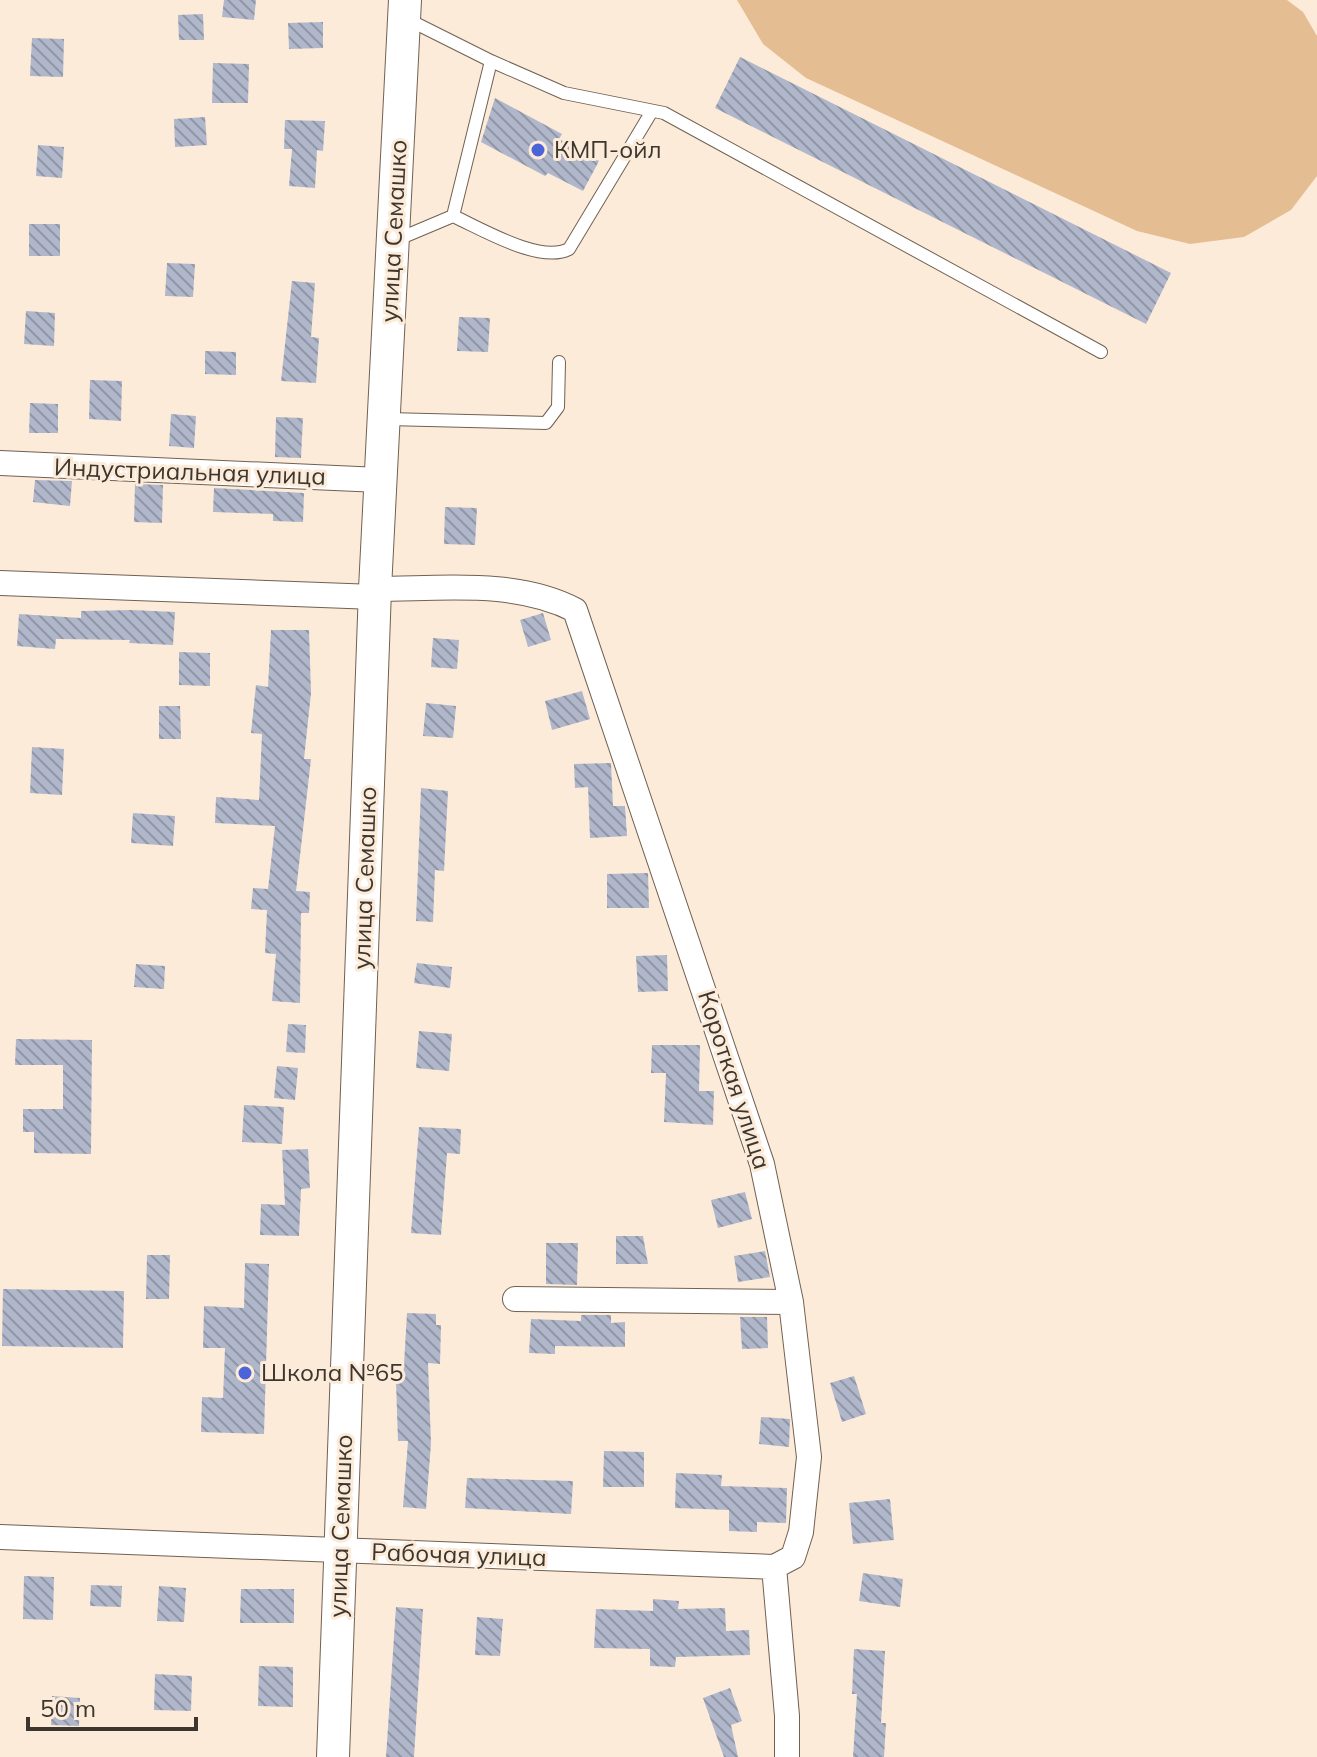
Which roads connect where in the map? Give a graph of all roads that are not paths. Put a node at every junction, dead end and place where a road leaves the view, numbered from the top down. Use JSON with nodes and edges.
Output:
{"nodes":[{"id":1,"x":405,"y":9,"type":"edge"},
{"id":2,"x":491,"y":61,"type":"junction"},
{"id":3,"x":652,"y":111,"type":"junction"},
{"id":4,"x":453,"y":216,"type":"junction"},
{"id":5,"x":393,"y":241,"type":"junction"},
{"id":6,"x":1101,"y":352,"type":"dead end"},
{"id":7,"x":559,"y":362,"type":"dead end"},
{"id":8,"x":384,"y":419,"type":"junction"},
{"id":9,"x":0,"y":463,"type":"edge"},
{"id":10,"x":380,"y":480,"type":"junction"},
{"id":11,"x":0,"y":583,"type":"edge"},
{"id":12,"x":375,"y":593,"type":"junction"},
{"id":13,"x":515,"y":1299,"type":"dead end"},
{"id":14,"x":791,"y":1302,"type":"junction"},
{"id":15,"x":0,"y":1537,"type":"edge"},
{"id":16,"x":340,"y":1551,"type":"junction"},
{"id":17,"x":774,"y":1567,"type":"junction"},
{"id":18,"x":333,"y":1757,"type":"edge"},
{"id":19,"x":787,"y":1757,"type":"edge"}],
"edges":[{"from":1,"to":2,"type":"lane"},
{"from":1,"to":5,"type":"main road","name":"улица Семашко"},
{"from":2,"to":3,"type":"lane"},
{"from":2,"to":4,"type":"lane"},
{"from":3,"to":4,"type":"lane"},
{"from":3,"to":6,"type":"lane"},
{"from":4,"to":5,"type":"lane"},
{"from":5,"to":8,"type":"main road","name":"улица Семашко"},
{"from":7,"to":8,"type":"lane"},
{"from":8,"to":10,"type":"main road","name":"улица Семашко"},
{"from":9,"to":10,"type":"street","name":"Индустриальная улица"},
{"from":10,"to":12,"type":"main road","name":"улица Семашко"},
{"from":11,"to":12,"type":"street"},
{"from":12,"to":14,"type":"street","name":"Короткая улица"},
{"from":12,"to":16,"type":"main road","name":"улица Семашко"},
{"from":13,"to":14,"type":"street"},
{"from":14,"to":17,"type":"street","name":"Короткая улица"},
{"from":15,"to":16,"type":"street","name":"Рабочая улица"},
{"from":16,"to":17,"type":"street","name":"Рабочая улица"},
{"from":16,"to":18,"type":"main road","name":"улица Семашко"},
{"from":17,"to":19,"type":"street"}]}
